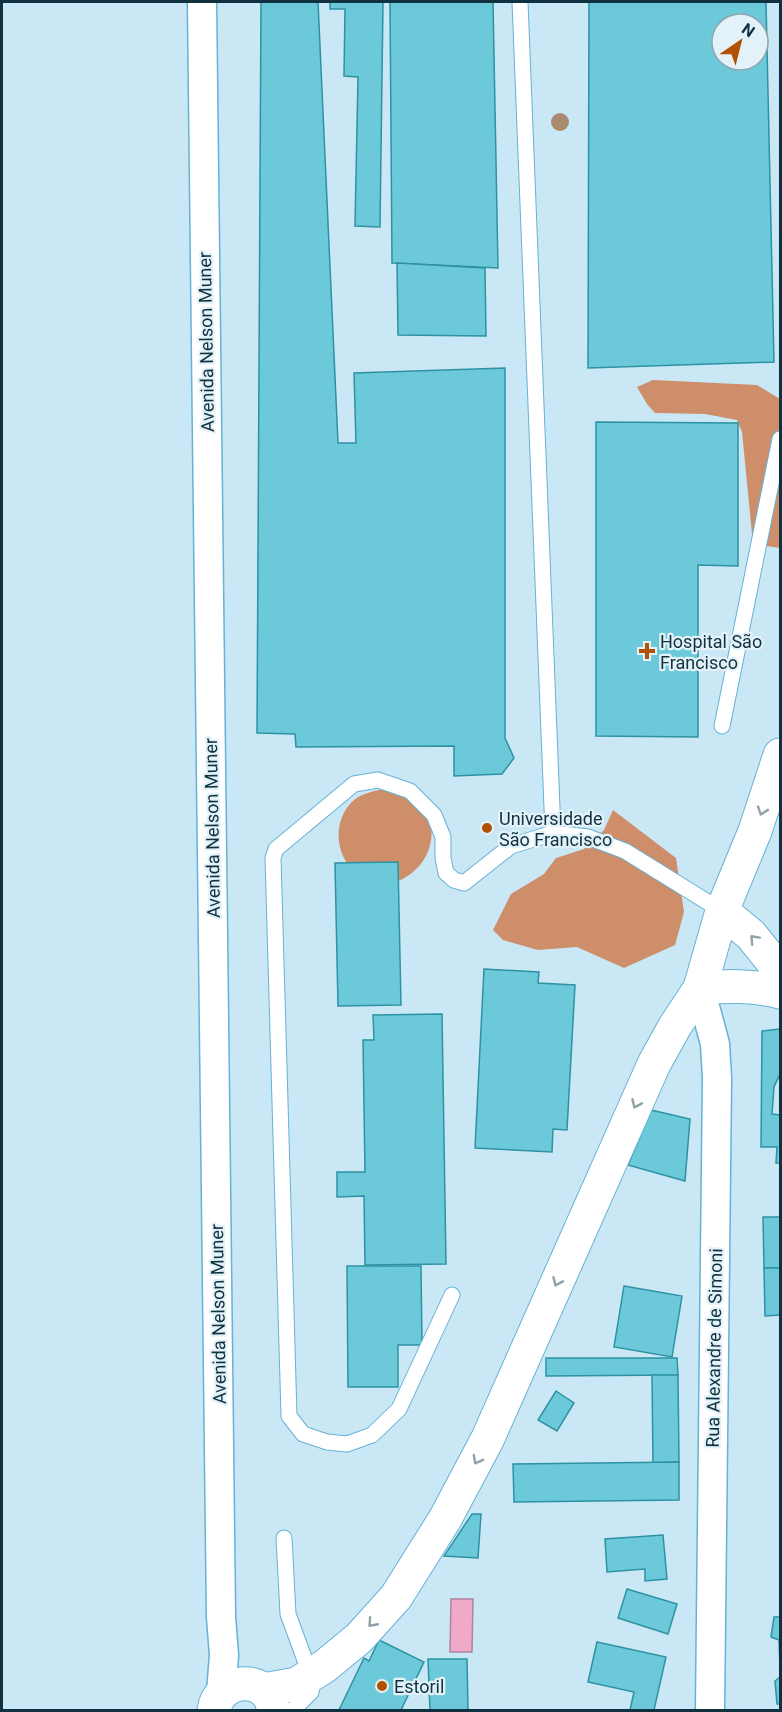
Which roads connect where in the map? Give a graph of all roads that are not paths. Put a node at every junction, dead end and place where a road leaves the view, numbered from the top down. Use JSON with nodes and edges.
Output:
{"nodes":[{"id":1,"x":202,"y":2,"type":"edge"},
{"id":2,"x":520,"y":2,"type":"edge"},
{"id":3,"x":780,"y":439,"type":"edge"},
{"id":4,"x":722,"y":726,"type":"dead end"},
{"id":5,"x":780,"y":755,"type":"edge"},
{"id":6,"x":553,"y":833,"type":"junction"},
{"id":7,"x":722,"y":911,"type":"junction"},
{"id":8,"x":780,"y":971,"type":"edge"},
{"id":9,"x":700,"y":988,"type":"junction"},
{"id":10,"x":780,"y":992,"type":"edge"},
{"id":11,"x":452,"y":1295,"type":"dead end"},
{"id":12,"x":284,"y":1538,"type":"dead end"},
{"id":13,"x":312,"y":1675,"type":"junction"},
{"id":14,"x":244,"y":1698,"type":"edge"},
{"id":15,"x":293,"y":1710,"type":"edge"},
{"id":16,"x":710,"y":1710,"type":"edge"}],
"edges":[{"from":1,"to":14,"type":"street","name":"Avenida Nelson Muner"},
{"from":2,"to":6,"type":"lane"},
{"from":3,"to":4,"type":"lane"},
{"from":5,"to":7,"type":"street","one_way":true},
{"from":6,"to":7,"type":"lane"},
{"from":6,"to":11,"type":"lane"},
{"from":8,"to":7,"type":"street","one_way":true},
{"from":7,"to":9,"type":"street"},
{"from":9,"to":10,"type":"street"},
{"from":9,"to":13,"type":"street","one_way":true},
{"from":9,"to":16,"type":"street","name":"Rua Alexandre de Simoni"},
{"from":12,"to":13,"type":"lane"},
{"from":13,"to":14,"type":"street"},
{"from":13,"to":15,"type":"lane"}]}
